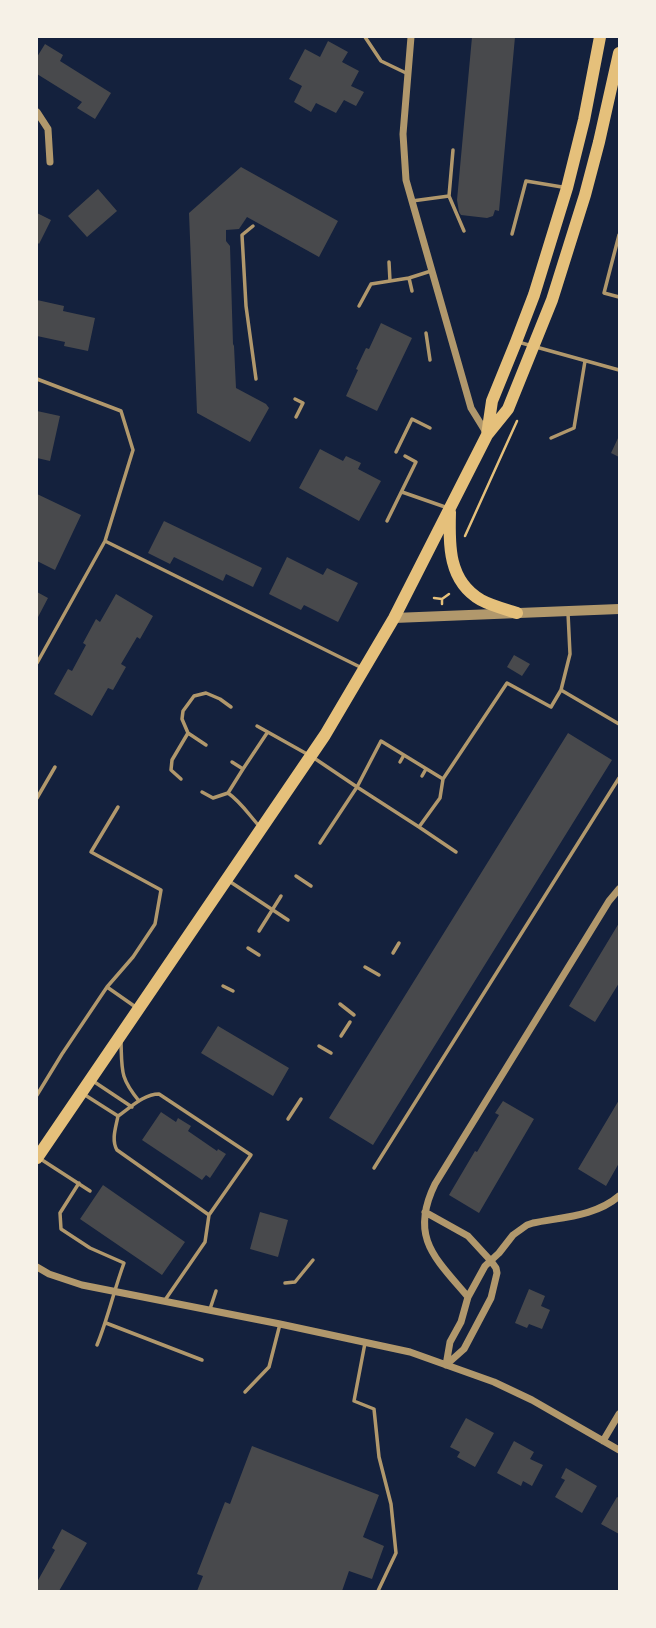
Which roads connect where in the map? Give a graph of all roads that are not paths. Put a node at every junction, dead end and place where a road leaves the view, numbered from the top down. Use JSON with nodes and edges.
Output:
{"nodes":[{"id":1,"x":365,"y":37,"type":"edge"},
{"id":2,"x":411,"y":37,"type":"edge"},
{"id":3,"x":600,"y":37,"type":"edge"},
{"id":4,"x":619,"y":53,"type":"edge"},
{"id":5,"x":408,"y":74,"type":"junction"},
{"id":6,"x":37,"y":113,"type":"edge"},
{"id":7,"x":453,"y":150,"type":"dead end"},
{"id":8,"x":50,"y":162,"type":"dead end"},
{"id":9,"x":567,"y":188,"type":"junction"},
{"id":10,"x":585,"y":195,"type":"junction"},
{"id":11,"x":449,"y":197,"type":"junction"},
{"id":12,"x":412,"y":201,"type":"junction"},
{"id":13,"x":253,"y":226,"type":"dead end"},
{"id":14,"x":464,"y":231,"type":"dead end"},
{"id":15,"x":512,"y":234,"type":"dead end"},
{"id":16,"x":619,"y":235,"type":"edge"},
{"id":17,"x":389,"y":262,"type":"dead end"},
{"id":18,"x":432,"y":270,"type":"junction"},
{"id":19,"x":409,"y":278,"type":"junction"},
{"id":20,"x":390,"y":281,"type":"junction"},
{"id":21,"x":412,"y":291,"type":"dead end"},
{"id":22,"x":619,"y":297,"type":"edge"},
{"id":23,"x":359,"y":306,"type":"dead end"},
{"id":24,"x":426,"y":333,"type":"dead end"},
{"id":25,"x":516,"y":342,"type":"junction"},
{"id":26,"x":533,"y":347,"type":"junction"},
{"id":27,"x":430,"y":360,"type":"dead end"},
{"id":28,"x":585,"y":361,"type":"junction"},
{"id":29,"x":619,"y":370,"type":"edge"},
{"id":30,"x":37,"y":379,"type":"edge"},
{"id":31,"x":256,"y":379,"type":"dead end"},
{"id":32,"x":295,"y":399,"type":"dead end"},
{"id":33,"x":296,"y":417,"type":"dead end"},
{"id":34,"x":430,"y":428,"type":"dead end"},
{"id":35,"x":487,"y":435,"type":"junction"},
{"id":36,"x":551,"y":438,"type":"dead end"},
{"id":37,"x":396,"y":452,"type":"dead end"},
{"id":38,"x":405,"y":456,"type":"dead end"},
{"id":39,"x":402,"y":492,"type":"junction"},
{"id":40,"x":450,"y":508,"type":"junction"},
{"id":41,"x":387,"y":521,"type":"dead end"},
{"id":42,"x":105,"y":541,"type":"junction"},
{"id":43,"x":619,"y":609,"type":"edge"},
{"id":44,"x":568,"y":611,"type":"junction"},
{"id":45,"x":517,"y":613,"type":"junction"},
{"id":46,"x":394,"y":618,"type":"junction"},
{"id":47,"x":37,"y":663,"type":"edge"},
{"id":48,"x":364,"y":669,"type":"junction"},
{"id":49,"x":561,"y":690,"type":"junction"},
{"id":50,"x":230,"y":707,"type":"dead end"},
{"id":51,"x":619,"y":724,"type":"edge"},
{"id":52,"x":257,"y":726,"type":"dead end"},
{"id":53,"x":188,"y":733,"type":"junction"},
{"id":54,"x":267,"y":733,"type":"junction"},
{"id":55,"x":206,"y":745,"type":"dead end"},
{"id":56,"x":404,"y":755,"type":"junction"},
{"id":57,"x":311,"y":756,"type":"junction"},
{"id":58,"x":232,"y":762,"type":"dead end"},
{"id":59,"x":400,"y":762,"type":"dead end"},
{"id":60,"x":55,"y":767,"type":"dead end"},
{"id":61,"x":243,"y":769,"type":"junction"},
{"id":62,"x":426,"y":769,"type":"junction"},
{"id":63,"x":422,"y":776,"type":"dead end"},
{"id":64,"x":619,"y":778,"type":"edge"},
{"id":65,"x":181,"y":779,"type":"dead end"},
{"id":66,"x":443,"y":779,"type":"junction"},
{"id":67,"x":357,"y":787,"type":"junction"},
{"id":68,"x":202,"y":792,"type":"dead end"},
{"id":69,"x":228,"y":793,"type":"junction"},
{"id":70,"x":382,"y":793,"type":"dead end"},
{"id":71,"x":37,"y":798,"type":"edge"},
{"id":72,"x":378,"y":800,"type":"junction"},
{"id":73,"x":118,"y":807,"type":"dead end"},
{"id":74,"x":402,"y":807,"type":"dead end"},
{"id":75,"x":398,"y":813,"type":"junction"},
{"id":76,"x":419,"y":827,"type":"junction"},
{"id":77,"x":262,"y":828,"type":"junction"},
{"id":78,"x":320,"y":843,"type":"dead end"},
{"id":79,"x":456,"y":852,"type":"dead end"},
{"id":80,"x":296,"y":876,"type":"dead end"},
{"id":81,"x":226,"y":879,"type":"junction"},
{"id":82,"x":311,"y":886,"type":"dead end"},
{"id":83,"x":619,"y":889,"type":"edge"},
{"id":84,"x":281,"y":896,"type":"dead end"},
{"id":85,"x":272,"y":911,"type":"junction"},
{"id":86,"x":288,"y":920,"type":"dead end"},
{"id":87,"x":259,"y":931,"type":"dead end"},
{"id":88,"x":399,"y":943,"type":"dead end"},
{"id":89,"x":248,"y":948,"type":"dead end"},
{"id":90,"x":393,"y":953,"type":"dead end"},
{"id":91,"x":259,"y":955,"type":"dead end"},
{"id":92,"x":365,"y":967,"type":"dead end"},
{"id":93,"x":379,"y":975,"type":"dead end"},
{"id":94,"x":223,"y":986,"type":"dead end"},
{"id":95,"x":107,"y":987,"type":"junction"},
{"id":96,"x":233,"y":991,"type":"dead end"},
{"id":97,"x":340,"y":1004,"type":"dead end"},
{"id":98,"x":137,"y":1008,"type":"junction"},
{"id":99,"x":354,"y":1014,"type":"dead end"},
{"id":100,"x":350,"y":1022,"type":"dead end"},
{"id":101,"x":120,"y":1034,"type":"junction"},
{"id":102,"x":341,"y":1036,"type":"dead end"},
{"id":103,"x":319,"y":1046,"type":"dead end"},
{"id":104,"x":331,"y":1052,"type":"dead end"},
{"id":105,"x":89,"y":1079,"type":"junction"},
{"id":106,"x":81,"y":1092,"type":"junction"},
{"id":107,"x":37,"y":1095,"type":"edge"},
{"id":108,"x":301,"y":1098,"type":"dead end"},
{"id":109,"x":139,"y":1101,"type":"junction"},
{"id":110,"x":132,"y":1107,"type":"junction"},
{"id":111,"x":118,"y":1116,"type":"junction"},
{"id":112,"x":288,"y":1119,"type":"dead end"},
{"id":113,"x":37,"y":1157,"type":"edge"},
{"id":114,"x":374,"y":1168,"type":"dead end"},
{"id":115,"x":79,"y":1183,"type":"junction"},
{"id":116,"x":90,"y":1191,"type":"dead end"},
{"id":117,"x":619,"y":1196,"type":"edge"},
{"id":118,"x":425,"y":1212,"type":"junction"},
{"id":119,"x":209,"y":1215,"type":"junction"},
{"id":120,"x":313,"y":1260,"type":"dead end"},
{"id":121,"x":491,"y":1261,"type":"junction"},
{"id":122,"x":37,"y":1267,"type":"edge"},
{"id":123,"x":285,"y":1283,"type":"dead end"},
{"id":124,"x":216,"y":1291,"type":"dead end"},
{"id":125,"x":114,"y":1292,"type":"junction"},
{"id":126,"x":468,"y":1297,"type":"junction"},
{"id":127,"x":164,"y":1302,"type":"junction"},
{"id":128,"x":209,"y":1311,"type":"junction"},
{"id":129,"x":106,"y":1323,"type":"junction"},
{"id":130,"x":280,"y":1324,"type":"junction"},
{"id":131,"x":366,"y":1341,"type":"junction"},
{"id":132,"x":97,"y":1345,"type":"dead end"},
{"id":133,"x":202,"y":1360,"type":"dead end"},
{"id":134,"x":446,"y":1364,"type":"junction"},
{"id":135,"x":245,"y":1392,"type":"dead end"},
{"id":136,"x":619,"y":1414,"type":"edge"},
{"id":137,"x":603,"y":1441,"type":"junction"},
{"id":138,"x":619,"y":1450,"type":"edge"},
{"id":139,"x":377,"y":1591,"type":"edge"}],
"edges":[{"from":1,"to":5,"type":"lane"},
{"from":2,"to":5,"type":"street"},
{"from":3,"to":9,"type":"highway"},
{"from":4,"to":10,"type":"highway"},
{"from":5,"to":12,"type":"street"},
{"from":6,"to":8,"type":"street"},
{"from":7,"to":11,"type":"lane"},
{"from":9,"to":10,"type":"lane"},
{"from":9,"to":15,"type":"lane"},
{"from":9,"to":25,"type":"highway"},
{"from":10,"to":26,"type":"highway"},
{"from":11,"to":12,"type":"lane"},
{"from":11,"to":14,"type":"lane"},
{"from":12,"to":18,"type":"street"},
{"from":13,"to":31,"type":"lane"},
{"from":16,"to":22,"type":"lane"},
{"from":17,"to":20,"type":"lane"},
{"from":18,"to":19,"type":"lane"},
{"from":18,"to":35,"type":"street"},
{"from":19,"to":20,"type":"lane"},
{"from":19,"to":21,"type":"lane"},
{"from":20,"to":23,"type":"lane"},
{"from":24,"to":27,"type":"lane"},
{"from":25,"to":26,"type":"lane"},
{"from":25,"to":35,"type":"highway"},
{"from":26,"to":28,"type":"lane"},
{"from":26,"to":35,"type":"highway"},
{"from":28,"to":29,"type":"lane"},
{"from":28,"to":36,"type":"lane"},
{"from":30,"to":42,"type":"lane"},
{"from":32,"to":33,"type":"lane"},
{"from":34,"to":37,"type":"lane"},
{"from":35,"to":40,"type":"highway"},
{"from":38,"to":39,"type":"lane"},
{"from":39,"to":40,"type":"lane"},
{"from":39,"to":41,"type":"lane"},
{"from":40,"to":45,"type":"highway"},
{"from":40,"to":46,"type":"highway"},
{"from":42,"to":47,"type":"lane"},
{"from":42,"to":48,"type":"lane"},
{"from":43,"to":44,"type":"street"},
{"from":44,"to":45,"type":"street"},
{"from":44,"to":49,"type":"lane"},
{"from":45,"to":46,"type":"street"},
{"from":46,"to":48,"type":"highway"},
{"from":48,"to":57,"type":"highway"},
{"from":49,"to":51,"type":"lane"},
{"from":49,"to":66,"type":"lane"},
{"from":50,"to":53,"type":"lane"},
{"from":52,"to":54,"type":"lane"},
{"from":53,"to":55,"type":"lane"},
{"from":53,"to":65,"type":"lane"},
{"from":54,"to":57,"type":"lane"},
{"from":54,"to":61,"type":"lane"},
{"from":56,"to":59,"type":"lane"},
{"from":56,"to":62,"type":"lane"},
{"from":56,"to":67,"type":"lane"},
{"from":57,"to":67,"type":"lane"},
{"from":57,"to":77,"type":"highway"},
{"from":58,"to":61,"type":"lane"},
{"from":60,"to":71,"type":"lane"},
{"from":61,"to":69,"type":"lane"},
{"from":62,"to":63,"type":"lane"},
{"from":62,"to":66,"type":"lane"},
{"from":64,"to":114,"type":"lane"},
{"from":66,"to":76,"type":"lane"},
{"from":67,"to":72,"type":"lane"},
{"from":67,"to":78,"type":"lane"},
{"from":68,"to":69,"type":"lane"},
{"from":69,"to":77,"type":"lane"},
{"from":70,"to":72,"type":"lane"},
{"from":72,"to":75,"type":"lane"},
{"from":73,"to":95,"type":"lane"},
{"from":74,"to":75,"type":"lane"},
{"from":75,"to":76,"type":"lane"},
{"from":76,"to":79,"type":"lane"},
{"from":77,"to":81,"type":"highway"},
{"from":80,"to":82,"type":"lane"},
{"from":81,"to":85,"type":"lane"},
{"from":81,"to":98,"type":"highway"},
{"from":83,"to":118,"type":"street"},
{"from":84,"to":85,"type":"lane"},
{"from":85,"to":86,"type":"lane"},
{"from":85,"to":87,"type":"lane"},
{"from":88,"to":90,"type":"lane"},
{"from":89,"to":91,"type":"lane"},
{"from":92,"to":93,"type":"lane"},
{"from":94,"to":96,"type":"lane"},
{"from":95,"to":98,"type":"lane"},
{"from":95,"to":107,"type":"lane"},
{"from":97,"to":99,"type":"lane"},
{"from":98,"to":101,"type":"highway"},
{"from":100,"to":102,"type":"lane"},
{"from":101,"to":105,"type":"highway"},
{"from":101,"to":109,"type":"lane"},
{"from":103,"to":104,"type":"lane"},
{"from":105,"to":106,"type":"highway"},
{"from":105,"to":110,"type":"lane"},
{"from":106,"to":111,"type":"lane"},
{"from":106,"to":113,"type":"highway"},
{"from":108,"to":112,"type":"lane"},
{"from":109,"to":110,"type":"lane"},
{"from":109,"to":119,"type":"lane"},
{"from":110,"to":111,"type":"lane"},
{"from":111,"to":119,"type":"lane"},
{"from":113,"to":115,"type":"lane"},
{"from":115,"to":116,"type":"lane"},
{"from":115,"to":125,"type":"lane"},
{"from":117,"to":121,"type":"street"},
{"from":118,"to":121,"type":"street"},
{"from":118,"to":126,"type":"street"},
{"from":119,"to":127,"type":"lane"},
{"from":120,"to":123,"type":"lane"},
{"from":121,"to":126,"type":"street"},
{"from":121,"to":134,"type":"street"},
{"from":122,"to":125,"type":"street"},
{"from":124,"to":128,"type":"lane"},
{"from":125,"to":127,"type":"street"},
{"from":125,"to":129,"type":"lane"},
{"from":126,"to":134,"type":"street"},
{"from":127,"to":128,"type":"street"},
{"from":128,"to":130,"type":"street"},
{"from":129,"to":132,"type":"lane"},
{"from":129,"to":133,"type":"lane"},
{"from":130,"to":131,"type":"street"},
{"from":130,"to":135,"type":"lane"},
{"from":131,"to":134,"type":"street"},
{"from":131,"to":139,"type":"lane"},
{"from":134,"to":137,"type":"street"},
{"from":136,"to":137,"type":"street"},
{"from":137,"to":138,"type":"street"}]}
